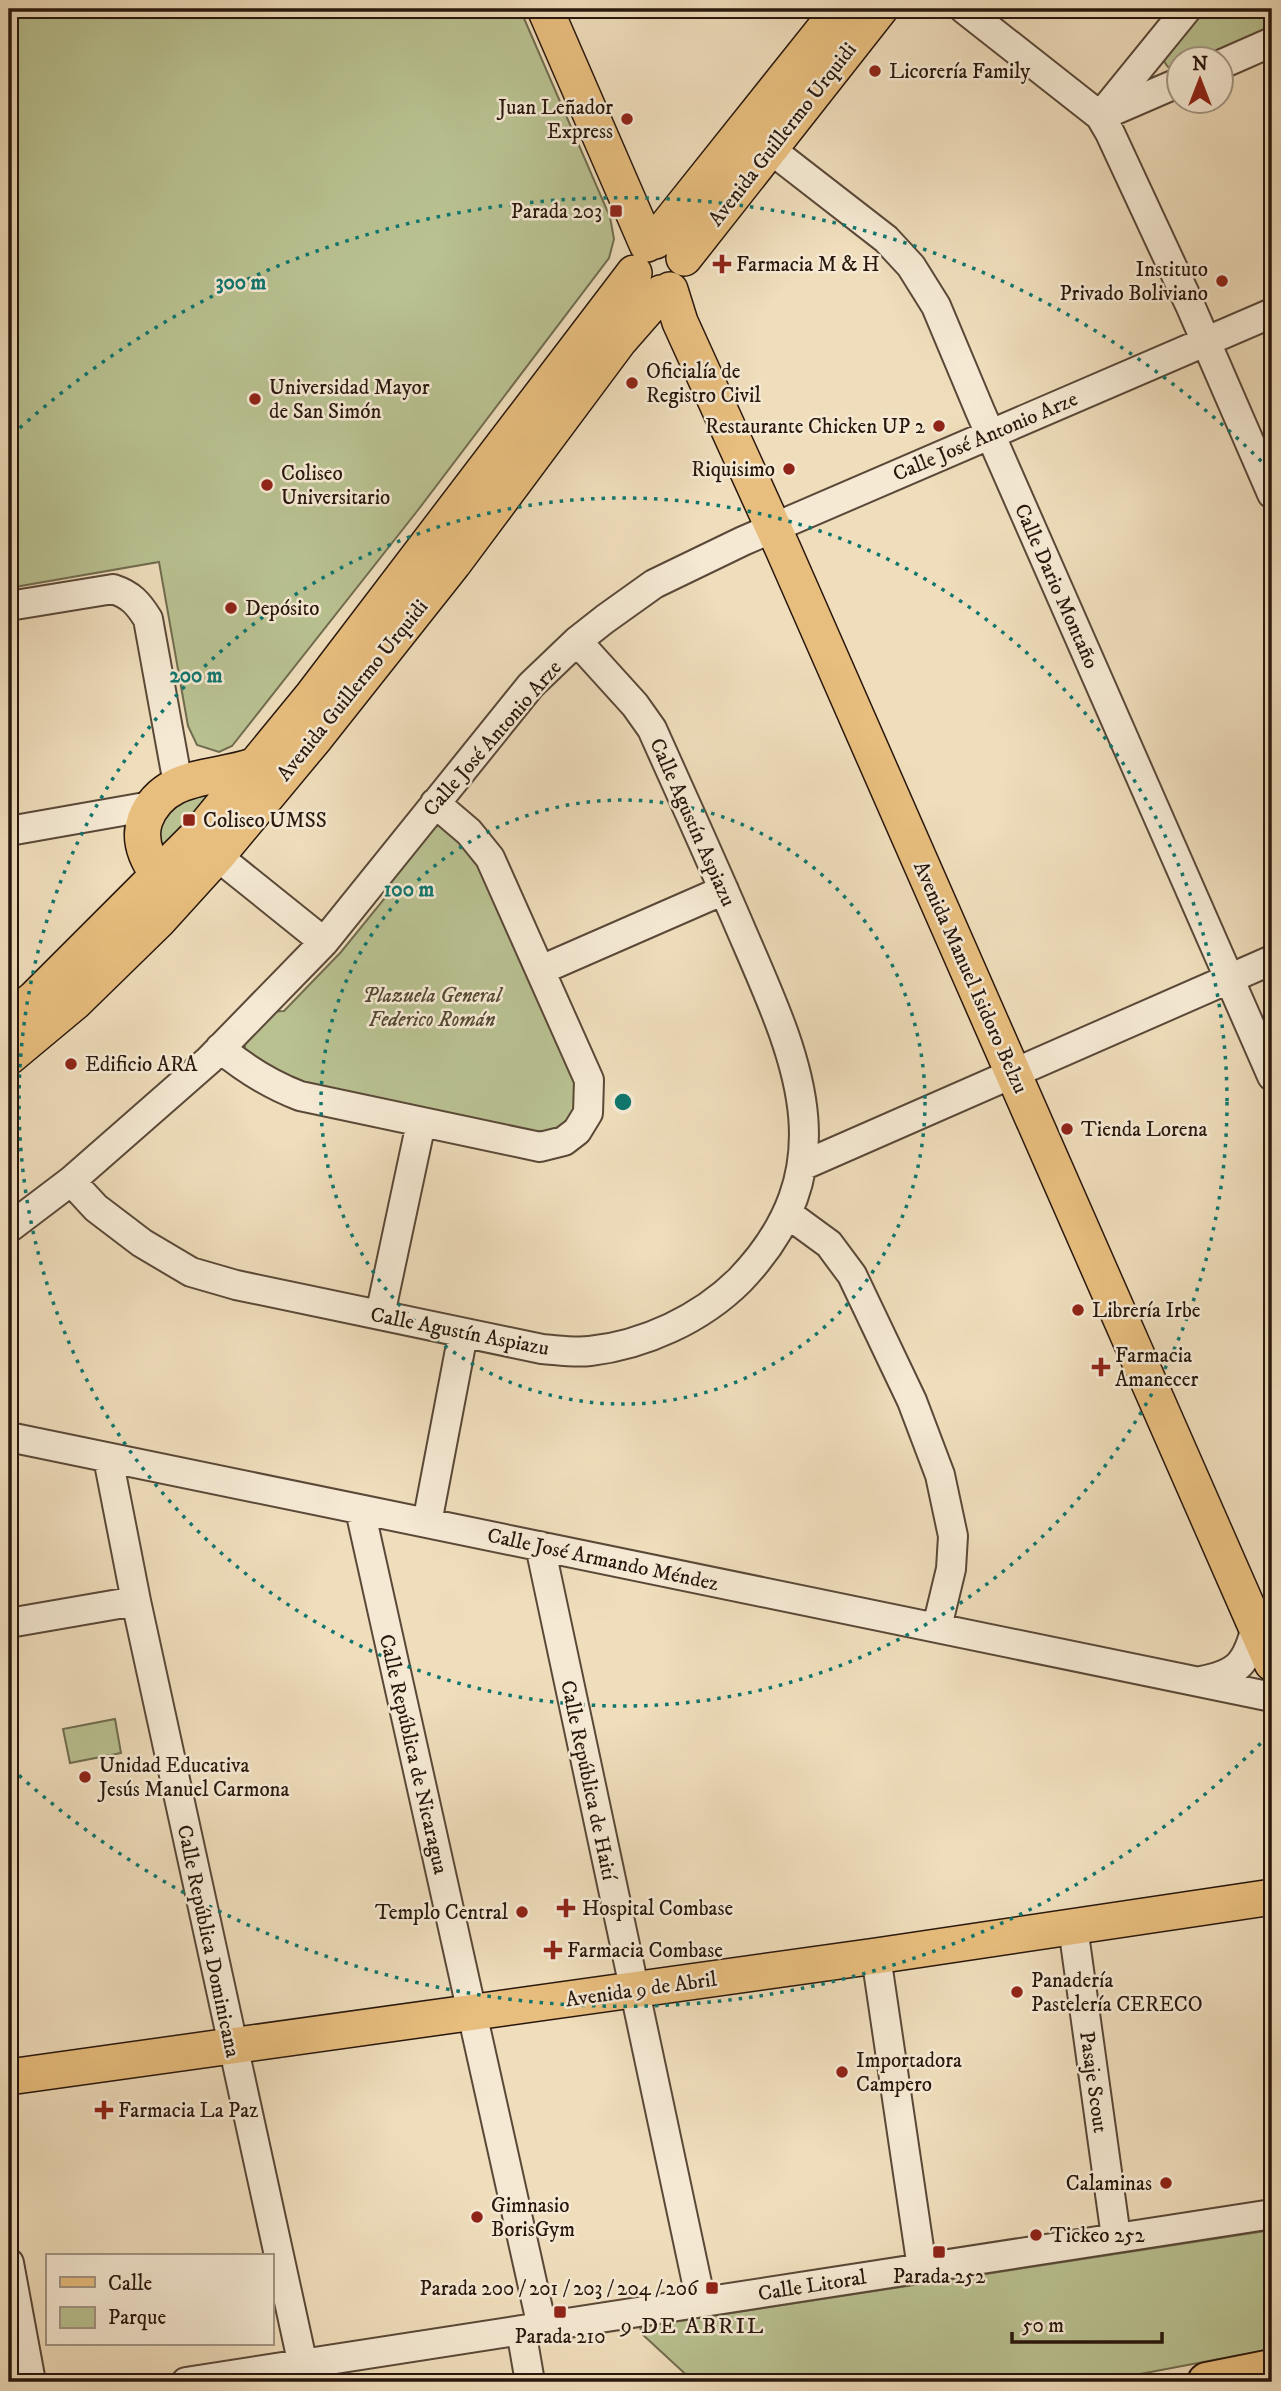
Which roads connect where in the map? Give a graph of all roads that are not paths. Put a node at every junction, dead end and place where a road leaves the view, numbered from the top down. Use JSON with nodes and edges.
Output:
{"nodes":[{"id":1,"x":545,"y":9,"type":"edge"},
{"id":2,"x":840,"y":9,"type":"edge"},
{"id":3,"x":880,"y":9,"type":"edge"},
{"id":4,"x":964,"y":9,"type":"edge"},
{"id":5,"x":1187,"y":9,"type":"edge"},
{"id":6,"x":1272,"y":42,"type":"edge"},
{"id":7,"x":1155,"y":50,"type":"junction"},
{"id":8,"x":1236,"y":58,"type":"edge"},
{"id":9,"x":1166,"y":76,"type":"edge"},
{"id":10,"x":1166,"y":87,"type":"edge"},
{"id":11,"x":1100,"y":116,"type":"junction"},
{"id":12,"x":770,"y":149,"type":"junction"},
{"id":13,"x":658,"y":267,"type":"junction"},
{"id":14,"x":1272,"y":313,"type":"edge"},
{"id":15,"x":1205,"y":341,"type":"junction"},
{"id":16,"x":990,"y":433,"type":"junction"},
{"id":17,"x":1272,"y":494,"type":"edge"},
{"id":18,"x":774,"y":528,"type":"junction"},
{"id":19,"x":9,"y":606,"type":"edge"},
{"id":20,"x":578,"y":641,"type":"junction"},
{"id":21,"x":253,"y":766,"type":"junction"},
{"id":22,"x":164,"y":795,"type":"junction"},
{"id":23,"x":435,"y":803,"type":"junction"},
{"id":24,"x":9,"y":831,"type":"edge"},
{"id":25,"x":217,"y":856,"type":"junction"},
{"id":26,"x":159,"y":876,"type":"junction"},
{"id":27,"x":724,"y":890,"type":"junction"},
{"id":28,"x":324,"y":942,"type":"junction"},
{"id":29,"x":1272,"y":960,"type":"edge"},
{"id":30,"x":541,"y":970,"type":"junction"},
{"id":31,"x":1230,"y":979,"type":"junction"},
{"id":32,"x":9,"y":1019,"type":"edge"},
{"id":33,"x":220,"y":1048,"type":"junction"},
{"id":34,"x":9,"y":1057,"type":"edge"},
{"id":35,"x":1014,"y":1074,"type":"junction"},
{"id":36,"x":1272,"y":1076,"type":"edge"},
{"id":37,"x":421,"y":1123,"type":"junction"},
{"id":38,"x":802,"y":1166,"type":"junction"},
{"id":39,"x":71,"y":1181,"type":"junction"},
{"id":40,"x":788,"y":1214,"type":"junction"},
{"id":41,"x":9,"y":1228,"type":"edge"},
{"id":42,"x":380,"y":1315,"type":"junction"},
{"id":43,"x":463,"y":1334,"type":"junction"},
{"id":44,"x":9,"y":1437,"type":"edge"},
{"id":45,"x":108,"y":1458,"type":"junction"},
{"id":46,"x":360,"y":1510,"type":"junction"},
{"id":47,"x":427,"y":1524,"type":"junction"},
{"id":48,"x":540,"y":1546,"type":"junction"},
{"id":49,"x":136,"y":1601,"type":"junction"},
{"id":50,"x":9,"y":1623,"type":"edge"},
{"id":51,"x":937,"y":1627,"type":"junction"},
{"id":52,"x":1256,"y":1627,"type":"junction"},
{"id":53,"x":1272,"y":1663,"type":"edge"},
{"id":54,"x":1197,"y":1681,"type":"junction"},
{"id":55,"x":1272,"y":1694,"type":"edge"},
{"id":56,"x":1272,"y":1897,"type":"edge"},
{"id":57,"x":1073,"y":1927,"type":"junction"},
{"id":58,"x":876,"y":1956,"type":"junction"},
{"id":59,"x":634,"y":1990,"type":"junction"},
{"id":60,"x":472,"y":2012,"type":"junction"},
{"id":61,"x":232,"y":2046,"type":"junction"},
{"id":62,"x":9,"y":2077,"type":"edge"},
{"id":63,"x":1272,"y":2214,"type":"edge"},
{"id":64,"x":1115,"y":2236,"type":"junction"},
{"id":65,"x":9,"y":2263,"type":"edge"},
{"id":66,"x":922,"y":2268,"type":"junction"},
{"id":67,"x":701,"y":2302,"type":"junction"},
{"id":68,"x":531,"y":2329,"type":"junction"},
{"id":69,"x":1272,"y":2369,"type":"edge"},
{"id":70,"x":305,"y":2373,"type":"edge"},
{"id":71,"x":31,"y":2382,"type":"edge"},
{"id":72,"x":186,"y":2382,"type":"edge"},
{"id":73,"x":530,"y":2382,"type":"edge"},
{"id":74,"x":1207,"y":2382,"type":"edge"}],
"edges":[{"from":1,"to":13,"type":"main road","name":"Avenida Manuel Isidoro Belzu"},
{"from":2,"to":13,"type":"main road","name":"Avenida Guillermo Urquidi"},
{"from":3,"to":12,"type":"main road","name":"Avenida Guillermo Urquidi"},
{"from":4,"to":11,"type":"street"},
{"from":5,"to":7,"type":"street"},
{"from":6,"to":8,"type":"street"},
{"from":7,"to":9,"type":"street"},
{"from":7,"to":11,"type":"street"},
{"from":10,"to":11,"type":"street"},
{"from":11,"to":15,"type":"street"},
{"from":12,"to":13,"type":"main road","name":"Avenida Guillermo Urquidi"},
{"from":12,"to":16,"type":"street","name":"Calle Dario Montaño"},
{"from":13,"to":18,"type":"main road","name":"Avenida Manuel Isidoro Belzu"},
{"from":13,"to":21,"type":"main road","name":"Avenida Guillermo Urquidi"},
{"from":13,"to":25,"type":"main road","name":"Avenida Guillermo Urquidi"},
{"from":14,"to":15,"type":"street","name":"Calle José Antonio Arze"},
{"from":15,"to":16,"type":"street","name":"Calle José Antonio Arze"},
{"from":15,"to":17,"type":"street"},
{"from":16,"to":18,"type":"street","name":"Calle José Antonio Arze"},
{"from":16,"to":31,"type":"street","name":"Calle Dario Montaño"},
{"from":18,"to":20,"type":"street","name":"Calle José Antonio Arze"},
{"from":18,"to":35,"type":"main road","name":"Avenida Manuel Isidoro Belzu"},
{"from":19,"to":22,"type":"street"},
{"from":20,"to":23,"type":"street","name":"Calle José Antonio Arze"},
{"from":20,"to":27,"type":"street","name":"Calle Agustín Aspiazu"},
{"from":21,"to":22,"type":"main road"},
{"from":21,"to":26,"type":"main road","name":"Avenida Guillermo Urquidi"},
{"from":22,"to":24,"type":"street"},
{"from":22,"to":26,"type":"main road"},
{"from":23,"to":28,"type":"street","name":"Calle José Antonio Arze"},
{"from":23,"to":30,"type":"street"},
{"from":25,"to":28,"type":"street"},
{"from":25,"to":34,"type":"main road","name":"Avenida Guillermo Urquidi"},
{"from":26,"to":32,"type":"main road","name":"Avenida Guillermo Urquidi"},
{"from":27,"to":30,"type":"street"},
{"from":27,"to":38,"type":"street","name":"Calle Agustín Aspiazu"},
{"from":28,"to":33,"type":"street","name":"Calle José Antonio Arze"},
{"from":29,"to":31,"type":"street"},
{"from":30,"to":37,"type":"street"},
{"from":31,"to":35,"type":"street"},
{"from":31,"to":36,"type":"street","name":"Calle Dario Montaño"},
{"from":33,"to":37,"type":"street"},
{"from":33,"to":39,"type":"street","name":"Calle José Antonio Arze"},
{"from":35,"to":38,"type":"street"},
{"from":35,"to":52,"type":"main road","name":"Avenida Manuel Isidoro Belzu"},
{"from":37,"to":42,"type":"street"},
{"from":38,"to":40,"type":"street","name":"Calle Agustín Aspiazu"},
{"from":39,"to":41,"type":"street","name":"Calle José Antonio Arze"},
{"from":39,"to":42,"type":"street","name":"Calle Agustín Aspiazu"},
{"from":40,"to":43,"type":"street","name":"Calle Agustín Aspiazu"},
{"from":40,"to":51,"type":"street"},
{"from":42,"to":43,"type":"street","name":"Calle Agustín Aspiazu"},
{"from":43,"to":47,"type":"street"},
{"from":44,"to":45,"type":"street","name":"Calle José Armando Méndez"},
{"from":45,"to":46,"type":"street","name":"Calle José Armando Méndez"},
{"from":45,"to":49,"type":"street","name":"Calle República Dominicana"},
{"from":46,"to":47,"type":"street","name":"Calle José Armando Méndez"},
{"from":46,"to":60,"type":"street","name":"Calle República de Nicaragua"},
{"from":47,"to":48,"type":"street","name":"Calle José Armando Méndez"},
{"from":48,"to":51,"type":"street","name":"Calle José Armando Méndez"},
{"from":48,"to":59,"type":"street","name":"Calle República de Haití"},
{"from":49,"to":50,"type":"street"},
{"from":49,"to":61,"type":"street","name":"Calle República Dominicana"},
{"from":51,"to":54,"type":"street","name":"Calle José Armando Méndez"},
{"from":52,"to":53,"type":"main road","name":"Avenida Manuel Isidoro Belzu"},
{"from":52,"to":54,"type":"street","name":"Calle José Armando Méndez"},
{"from":54,"to":55,"type":"street","name":"Calle José Armando Méndez"},
{"from":56,"to":57,"type":"main road","name":"Avenida 9 de Abril"},
{"from":57,"to":58,"type":"main road","name":"Avenida 9 de Abril"},
{"from":57,"to":64,"type":"street","name":"Pasaje Scout"},
{"from":58,"to":59,"type":"main road","name":"Avenida 9 de Abril"},
{"from":58,"to":66,"type":"street"},
{"from":59,"to":60,"type":"main road","name":"Avenida 9 de Abril"},
{"from":59,"to":67,"type":"street","name":"Calle República de Haití"},
{"from":60,"to":61,"type":"main road","name":"Avenida 9 de Abril"},
{"from":60,"to":68,"type":"street","name":"Calle República de Nicaragua"},
{"from":61,"to":62,"type":"main road","name":"Avenida 9 de Abril"},
{"from":61,"to":70,"type":"street","name":"Calle República Dominicana"},
{"from":63,"to":64,"type":"street","name":"Calle Litoral"},
{"from":64,"to":66,"type":"street","name":"Calle Litoral"},
{"from":65,"to":71,"type":"street"},
{"from":66,"to":67,"type":"street","name":"Calle Litoral"},
{"from":67,"to":68,"type":"street","name":"Calle Litoral"},
{"from":68,"to":70,"type":"street","name":"Calle Litoral"},
{"from":68,"to":73,"type":"street","name":"Calle República de Nicaragua"},
{"from":69,"to":74,"type":"highway"},
{"from":70,"to":72,"type":"street","name":"Calle Litoral"}]}
